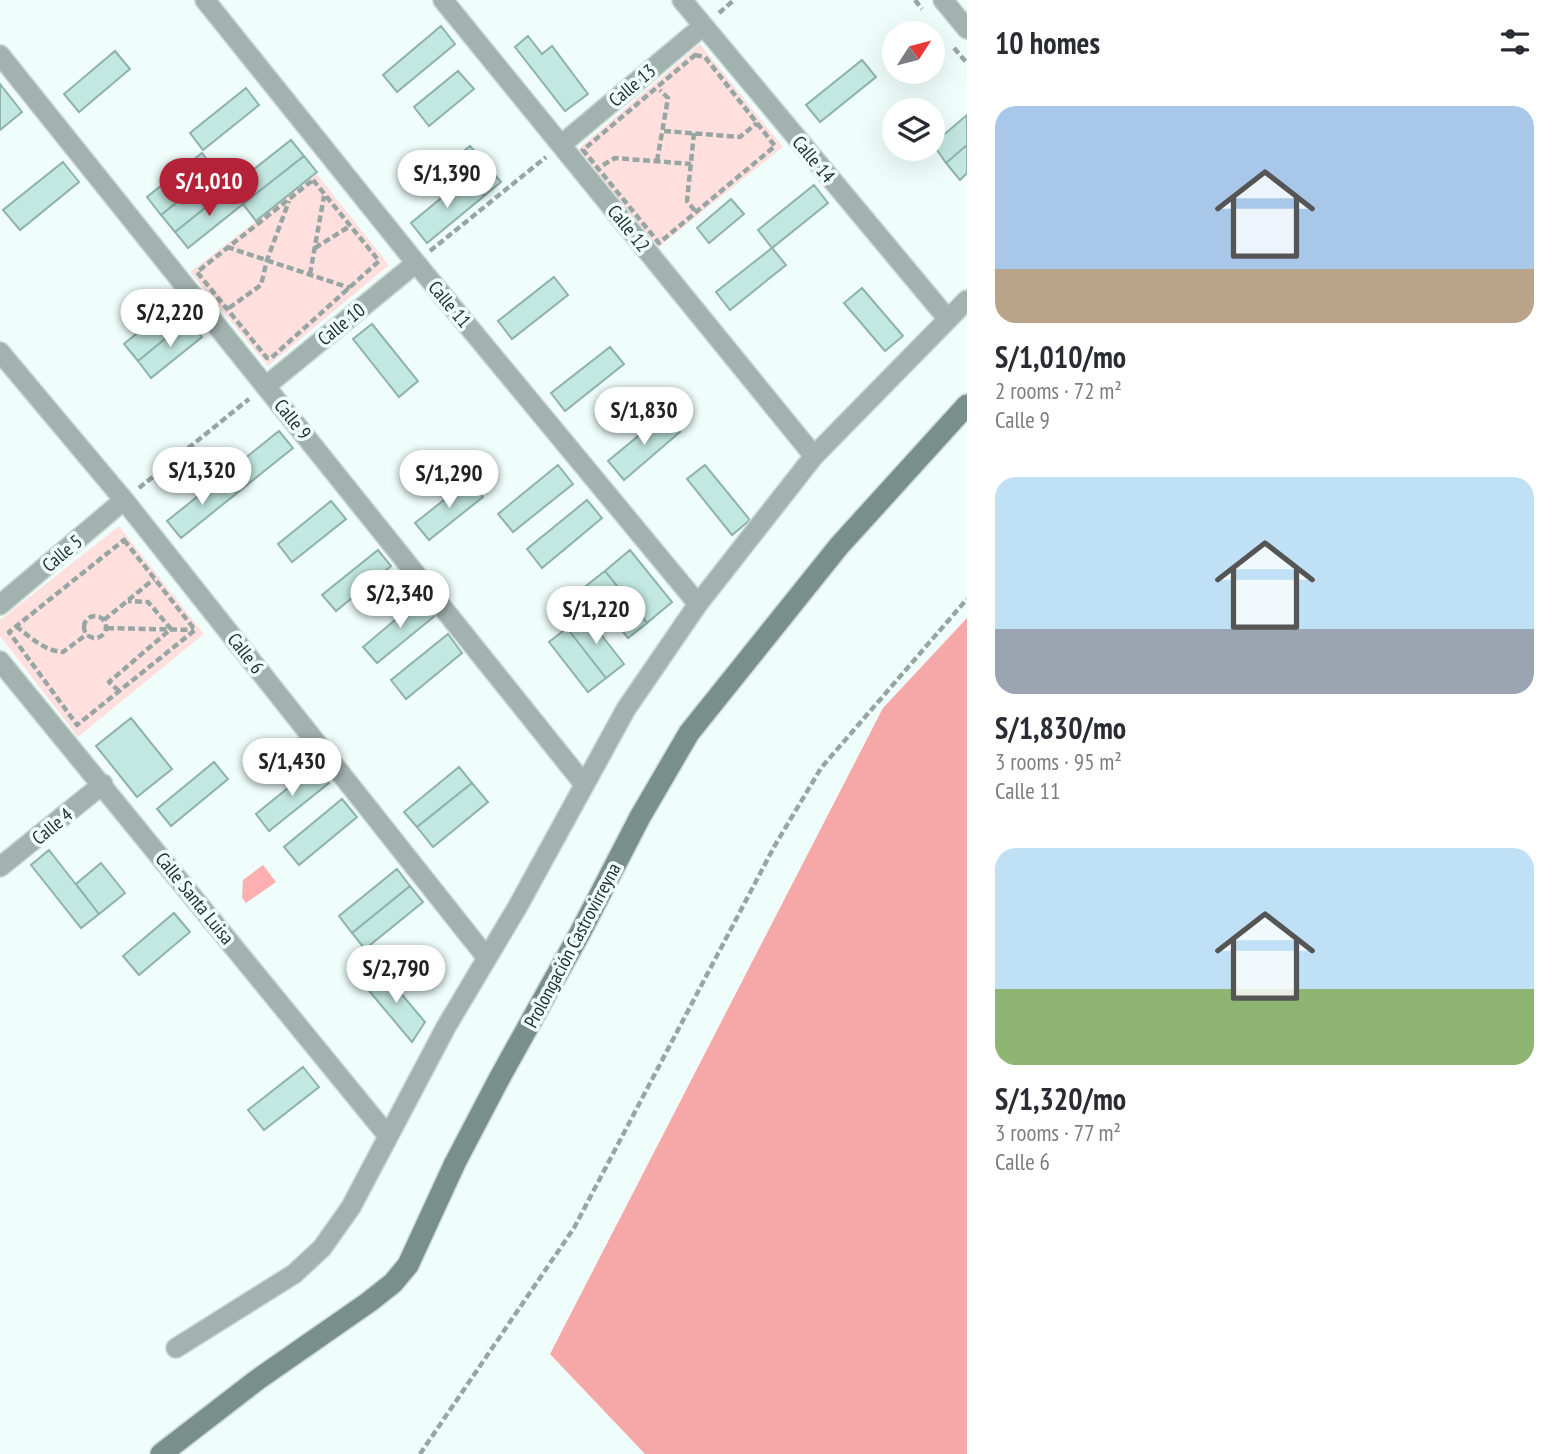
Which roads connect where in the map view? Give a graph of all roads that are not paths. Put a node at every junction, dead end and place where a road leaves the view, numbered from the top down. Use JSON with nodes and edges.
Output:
{"nodes":[{"id":1,"x":205,"y":0,"type":"edge"},
{"id":2,"x":443,"y":0,"type":"edge"},
{"id":3,"x":682,"y":0,"type":"edge"},
{"id":4,"x":943,"y":0,"type":"edge"},
{"id":5,"x":703,"y":26,"type":"junction"},
{"id":6,"x":967,"y":29,"type":"edge"},
{"id":7,"x":0,"y":55,"type":"edge"},
{"id":8,"x":561,"y":145,"type":"junction"},
{"id":9,"x":416,"y":263,"type":"junction"},
{"id":10,"x":967,"y":300,"type":"edge"},
{"id":11,"x":947,"y":317,"type":"junction"},
{"id":12,"x":0,"y":352,"type":"edge"},
{"id":13,"x":266,"y":386,"type":"junction"},
{"id":14,"x":967,"y":405,"type":"edge"},
{"id":15,"x":814,"y":456,"type":"junction"},
{"id":16,"x":124,"y":500,"type":"junction"},
{"id":17,"x":698,"y":604,"type":"junction"},
{"id":18,"x":0,"y":605,"type":"edge"},
{"id":19,"x":0,"y":660,"type":"edge"},
{"id":20,"x":103,"y":784,"type":"junction"},
{"id":21,"x":584,"y":784,"type":"junction"},
{"id":22,"x":0,"y":867,"type":"edge"},
{"id":23,"x":488,"y":958,"type":"junction"},
{"id":24,"x":388,"y":1136,"type":"junction"},
{"id":25,"x":176,"y":1348,"type":"dead end"},
{"id":26,"x":161,"y":1454,"type":"edge"}],
"edges":[{"from":1,"to":9,"type":"street","name":"Calle 11"},
{"from":2,"to":8,"type":"street","name":"Calle 12"},
{"from":3,"to":5,"type":"street","name":"Calle 14"},
{"from":4,"to":6,"type":"street"},
{"from":5,"to":8,"type":"street","name":"Calle 13"},
{"from":5,"to":11,"type":"street","name":"Calle 14"},
{"from":7,"to":13,"type":"street","name":"Calle 9"},
{"from":8,"to":15,"type":"street","name":"Calle 12"},
{"from":9,"to":13,"type":"street","name":"Calle 10"},
{"from":9,"to":17,"type":"street","name":"Calle 11"},
{"from":10,"to":11,"type":"street"},
{"from":11,"to":15,"type":"street"},
{"from":12,"to":16,"type":"street","name":"Calle 6"},
{"from":13,"to":21,"type":"street","name":"Calle 9"},
{"from":14,"to":26,"type":"main road","name":"Prolongación Castrovirreyna"},
{"from":15,"to":17,"type":"street"},
{"from":16,"to":18,"type":"street","name":"Calle 5"},
{"from":16,"to":23,"type":"street","name":"Calle 6"},
{"from":17,"to":21,"type":"street"},
{"from":19,"to":20,"type":"street","name":"Calle Santa Luisa"},
{"from":20,"to":22,"type":"street","name":"Calle 4"},
{"from":20,"to":24,"type":"street","name":"Calle Santa Luisa"},
{"from":21,"to":23,"type":"street"},
{"from":23,"to":24,"type":"street"},
{"from":24,"to":25,"type":"street"}]}
